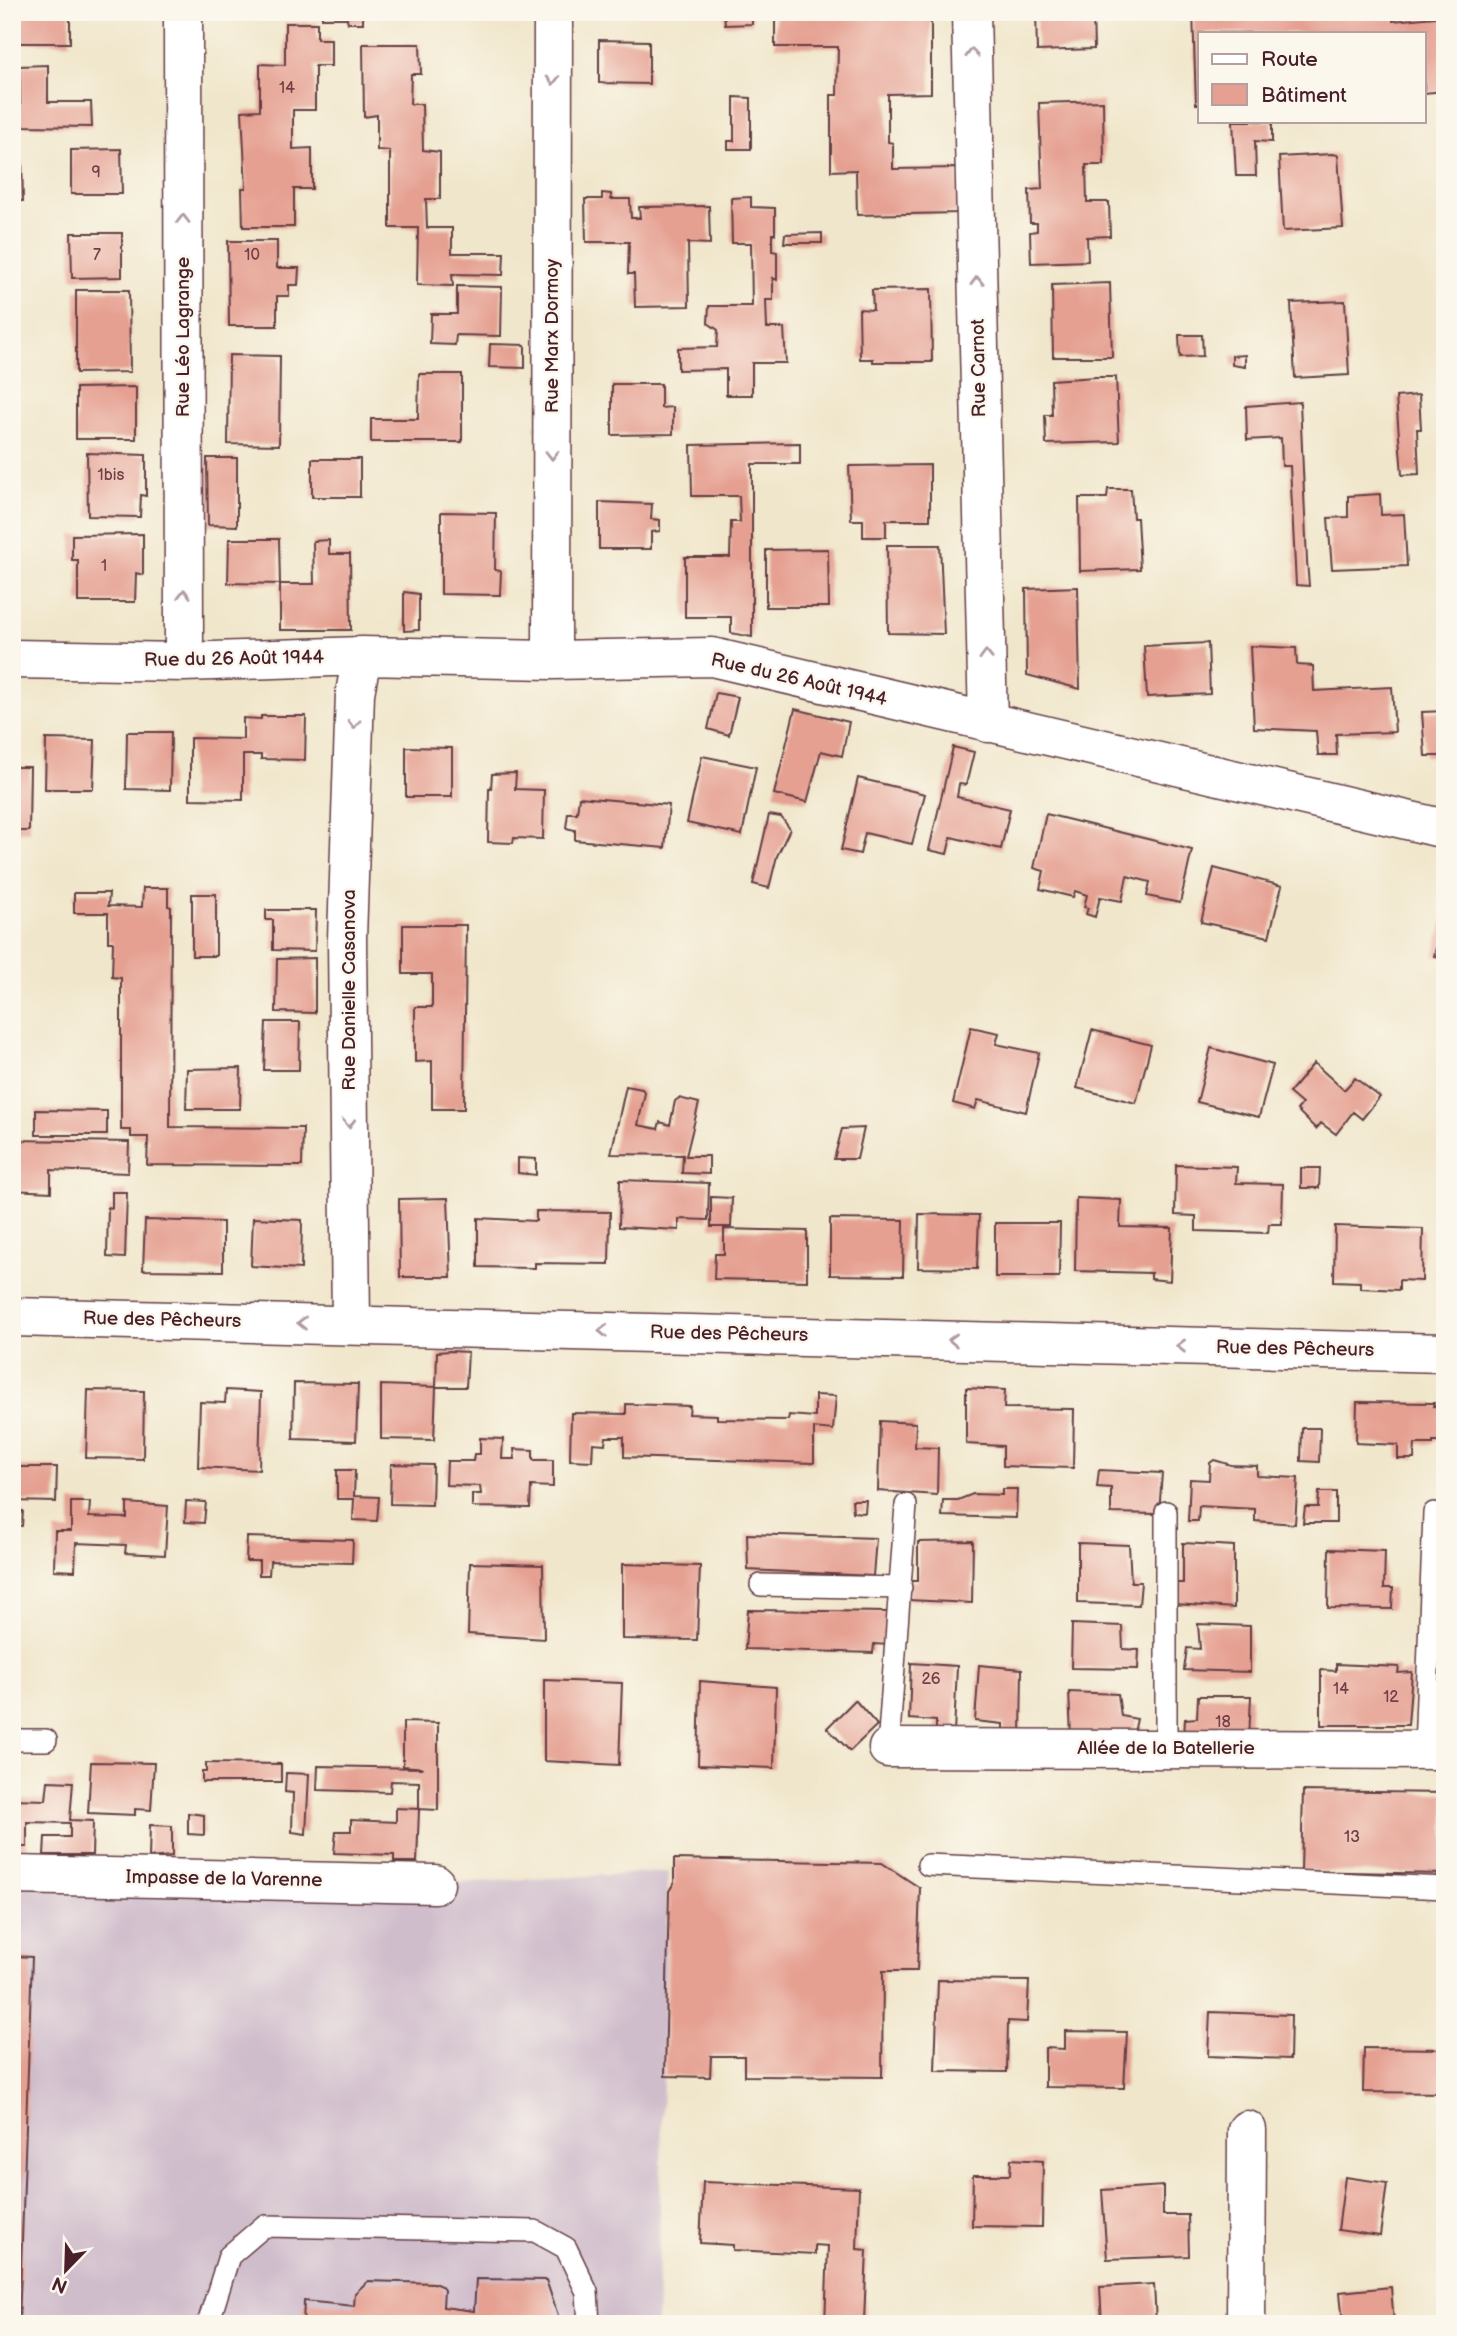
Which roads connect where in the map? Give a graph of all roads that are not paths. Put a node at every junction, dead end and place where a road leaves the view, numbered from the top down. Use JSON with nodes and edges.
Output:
{"nodes":[{"id":1,"x":183,"y":12,"type":"edge"},
{"id":2,"x":553,"y":12,"type":"edge"},
{"id":3,"x":971,"y":12,"type":"edge"},
{"id":4,"x":362,"y":656,"type":"junction"},
{"id":5,"x":12,"y":659,"type":"edge"},
{"id":6,"x":552,"y":660,"type":"junction"},
{"id":7,"x":184,"y":662,"type":"junction"},
{"id":8,"x":988,"y":723,"type":"junction"},
{"id":9,"x":1445,"y":829,"type":"edge"},
{"id":10,"x":12,"y":1317,"type":"edge"},
{"id":11,"x":351,"y":1325,"type":"junction"},
{"id":12,"x":1445,"y":1353,"type":"edge"},
{"id":13,"x":905,"y":1505,"type":"dead end"},
{"id":14,"x":1167,"y":1512,"type":"dead end"},
{"id":15,"x":1434,"y":1513,"type":"dead end"},
{"id":16,"x":761,"y":1585,"type":"dead end"},
{"id":17,"x":901,"y":1588,"type":"junction"},
{"id":18,"x":12,"y":1740,"type":"edge"},
{"id":19,"x":46,"y":1741,"type":"dead end"},
{"id":20,"x":888,"y":1748,"type":"joint"},
{"id":21,"x":1166,"y":1748,"type":"junction"},
{"id":22,"x":1435,"y":1750,"type":"edge"},
{"id":23,"x":928,"y":1865,"type":"dead end"},
{"id":24,"x":12,"y":1875,"type":"edge"},
{"id":25,"x":435,"y":1884,"type":"dead end"},
{"id":26,"x":1445,"y":1888,"type":"edge"},
{"id":27,"x":1247,"y":2130,"type":"dead end"},
{"id":28,"x":208,"y":2324,"type":"edge"},
{"id":29,"x":589,"y":2324,"type":"edge"},
{"id":30,"x":1246,"y":2324,"type":"edge"}],
"edges":[{"from":7,"to":1,"type":"street","name":"Rue Léo Lagrange","one_way":true},
{"from":2,"to":6,"type":"street","name":"Rue Marx Dormoy","one_way":true},
{"from":8,"to":3,"type":"street","name":"Rue Carnot","one_way":true},
{"from":4,"to":6,"type":"street","name":"Rue du 26 Août 1944"},
{"from":4,"to":7,"type":"street","name":"Rue du 26 Août 1944"},
{"from":4,"to":11,"type":"street","name":"Rue Danielle Casanova","one_way":true},
{"from":5,"to":7,"type":"street","name":"Rue du 26 Août 1944"},
{"from":6,"to":8,"type":"street","name":"Rue du 26 Août 1944"},
{"from":8,"to":9,"type":"street","name":"Rue du 26 Août 1944"},
{"from":11,"to":10,"type":"street","name":"Rue des Pêcheurs","one_way":true},
{"from":12,"to":11,"type":"street","name":"Rue des Pêcheurs","one_way":true},
{"from":13,"to":17,"type":"lane"},
{"from":14,"to":21,"type":"lane"},
{"from":15,"to":22,"type":"lane"},
{"from":16,"to":17,"type":"lane"},
{"from":17,"to":20,"type":"lane"},
{"from":18,"to":19,"type":"lane"},
{"from":20,"to":21,"type":"street","name":"Allée de la Batellerie"},
{"from":21,"to":22,"type":"street","name":"Allée de la Batellerie"},
{"from":23,"to":26,"type":"lane"},
{"from":24,"to":25,"type":"street","name":"Impasse de la Varenne"},
{"from":27,"to":30,"type":"street"},
{"from":28,"to":29,"type":"lane"}]}
